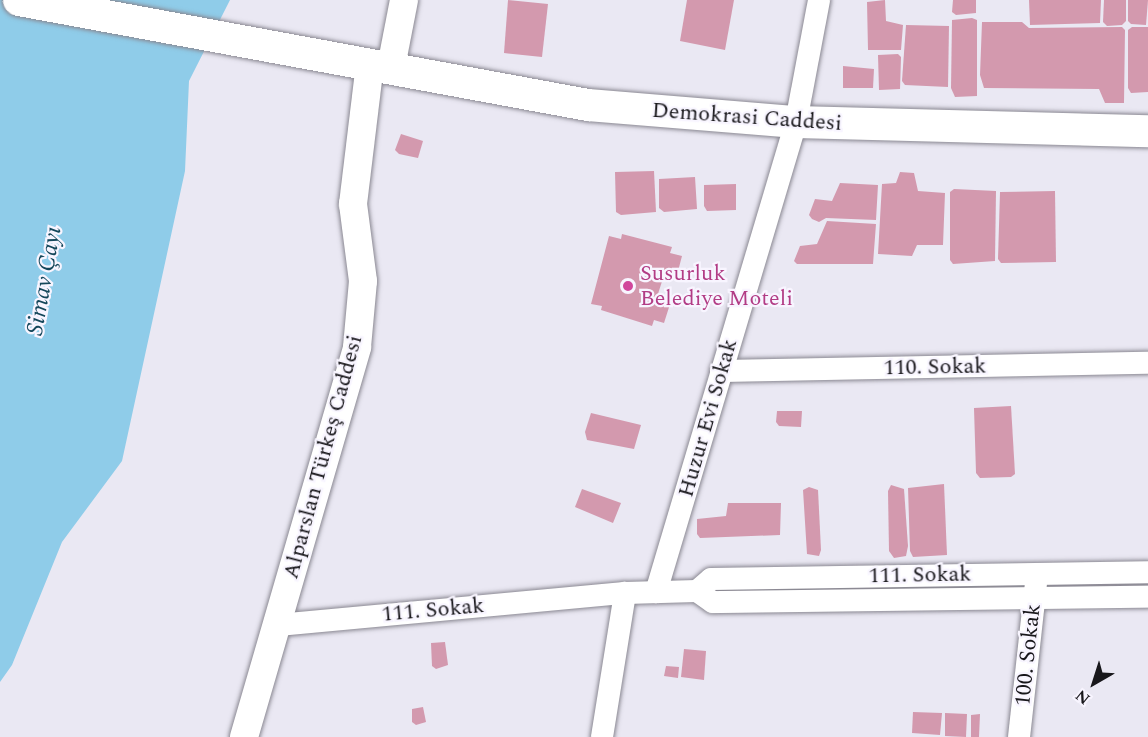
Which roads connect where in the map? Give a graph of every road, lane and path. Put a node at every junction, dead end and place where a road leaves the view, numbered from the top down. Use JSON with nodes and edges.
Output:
{"nodes":[{"id":1,"x":19,"y":0,"type":"edge"},
{"id":2,"x":404,"y":0,"type":"edge"},
{"id":3,"x":819,"y":0,"type":"edge"},
{"id":4,"x":370,"y":64,"type":"junction"},
{"id":5,"x":796,"y":122,"type":"junction"},
{"id":6,"x":1148,"y":131,"type":"edge"},
{"id":7,"x":1148,"y":363,"type":"edge"},
{"id":8,"x":721,"y":371,"type":"junction"},
{"id":9,"x":1148,"y":572,"type":"edge"},
{"id":10,"x":1037,"y":573,"type":"junction"},
{"id":11,"x":697,"y":591,"type":"junction"},
{"id":12,"x":656,"y":592,"type":"junction"},
{"id":13,"x":626,"y":593,"type":"junction"},
{"id":14,"x":1148,"y":597,"type":"edge"},
{"id":15,"x":1035,"y":598,"type":"junction"},
{"id":16,"x":278,"y":625,"type":"junction"},
{"id":17,"x":243,"y":737,"type":"edge"},
{"id":18,"x":602,"y":737,"type":"edge"},
{"id":19,"x":1019,"y":737,"type":"edge"}],
"edges":[{"from":1,"to":4,"type":"main road","name":"Demokrasi Caddesi"},
{"from":2,"to":4,"type":"street","name":"Alparslan Türkeş Caddesi"},
{"from":3,"to":5,"type":"street","name":"Huzur Evi Sokak"},
{"from":4,"to":5,"type":"main road","name":"Demokrasi Caddesi"},
{"from":4,"to":16,"type":"street","name":"Alparslan Türkeş Caddesi"},
{"from":5,"to":6,"type":"main road","name":"Demokrasi Caddesi"},
{"from":5,"to":8,"type":"street","name":"Huzur Evi Sokak"},
{"from":7,"to":8,"type":"street","name":"110. Sokak"},
{"from":8,"to":12,"type":"street","name":"Huzur Evi Sokak"},
{"from":9,"to":10,"type":"street","name":"111. Sokak"},
{"from":10,"to":11,"type":"street","name":"111. Sokak"},
{"from":10,"to":15,"type":"street","name":"100. Sokak"},
{"from":11,"to":12,"type":"street","name":"111. Sokak"},
{"from":11,"to":15,"type":"street","name":"111. Sokak"},
{"from":12,"to":13,"type":"street","name":"111. Sokak"},
{"from":13,"to":16,"type":"street","name":"111. Sokak"},
{"from":13,"to":18,"type":"street"},
{"from":14,"to":15,"type":"street","name":"111. Sokak"},
{"from":15,"to":19,"type":"street","name":"100. Sokak"},
{"from":16,"to":17,"type":"street","name":"Alparslan Türkeş Caddesi"}]}
